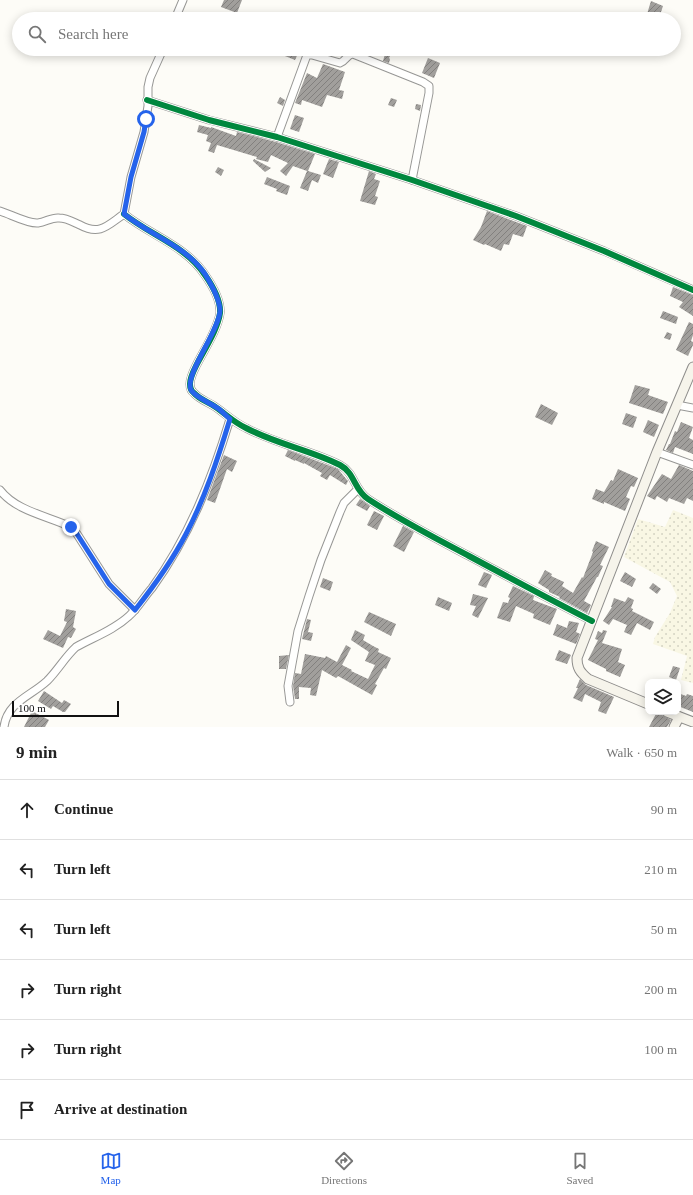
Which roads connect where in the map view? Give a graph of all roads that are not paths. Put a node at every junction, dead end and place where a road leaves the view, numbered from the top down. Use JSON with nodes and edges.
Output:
{"nodes":[{"id":1,"x":182,"y":0,"type":"edge"},
{"id":2,"x":178,"y":12,"type":"edge"},
{"id":3,"x":160,"y":56,"type":"edge"},
{"id":4,"x":307,"y":56,"type":"edge"},
{"id":5,"x":316,"y":56,"type":"edge"},
{"id":6,"x":348,"y":56,"type":"edge"},
{"id":7,"x":358,"y":56,"type":"edge"},
{"id":8,"x":148,"y":100,"type":"junction"},
{"id":9,"x":277,"y":137,"type":"junction"},
{"id":10,"x":412,"y":180,"type":"junction"},
{"id":11,"x":0,"y":210,"type":"edge"},
{"id":12,"x":124,"y":214,"type":"junction"},
{"id":13,"x":693,"y":290,"type":"edge"},
{"id":14,"x":693,"y":367,"type":"edge"},
{"id":15,"x":677,"y":405,"type":"junction"},
{"id":16,"x":693,"y":408,"type":"edge"},
{"id":17,"x":230,"y":419,"type":"junction"},
{"id":18,"x":657,"y":452,"type":"junction"},
{"id":19,"x":693,"y":465,"type":"edge"},
{"id":20,"x":358,"y":489,"type":"junction"},
{"id":21,"x":0,"y":490,"type":"edge"},
{"id":22,"x":135,"y":610,"type":"junction"},
{"id":23,"x":592,"y":622,"type":"junction"},
{"id":24,"x":290,"y":702,"type":"dead end"},
{"id":25,"x":645,"y":703,"type":"edge"},
{"id":26,"x":674,"y":715,"type":"edge"},
{"id":27,"x":679,"y":717,"type":"junction"},
{"id":28,"x":693,"y":722,"type":"edge"},
{"id":29,"x":4,"y":727,"type":"edge"},
{"id":30,"x":674,"y":727,"type":"edge"}],
"edges":[{"from":1,"to":2,"type":"street"},
{"from":3,"to":8,"type":"street"},
{"from":4,"to":9,"type":"street"},
{"from":5,"to":6,"type":"street"},
{"from":7,"to":10,"type":"street"},
{"from":8,"to":9,"type":"street"},
{"from":8,"to":12,"type":"street"},
{"from":9,"to":10,"type":"street"},
{"from":10,"to":13,"type":"street"},
{"from":11,"to":12,"type":"street"},
{"from":12,"to":17,"type":"street"},
{"from":14,"to":15,"type":"street"},
{"from":15,"to":16,"type":"street"},
{"from":15,"to":18,"type":"street"},
{"from":17,"to":20,"type":"street"},
{"from":17,"to":22,"type":"street"},
{"from":18,"to":19,"type":"street"},
{"from":18,"to":23,"type":"street"},
{"from":20,"to":23,"type":"street"},
{"from":20,"to":24,"type":"street"},
{"from":21,"to":22,"type":"street"},
{"from":22,"to":29,"type":"street"},
{"from":23,"to":25,"type":"street"},
{"from":26,"to":27,"type":"street"},
{"from":27,"to":28,"type":"street"},
{"from":27,"to":30,"type":"street"}]}
